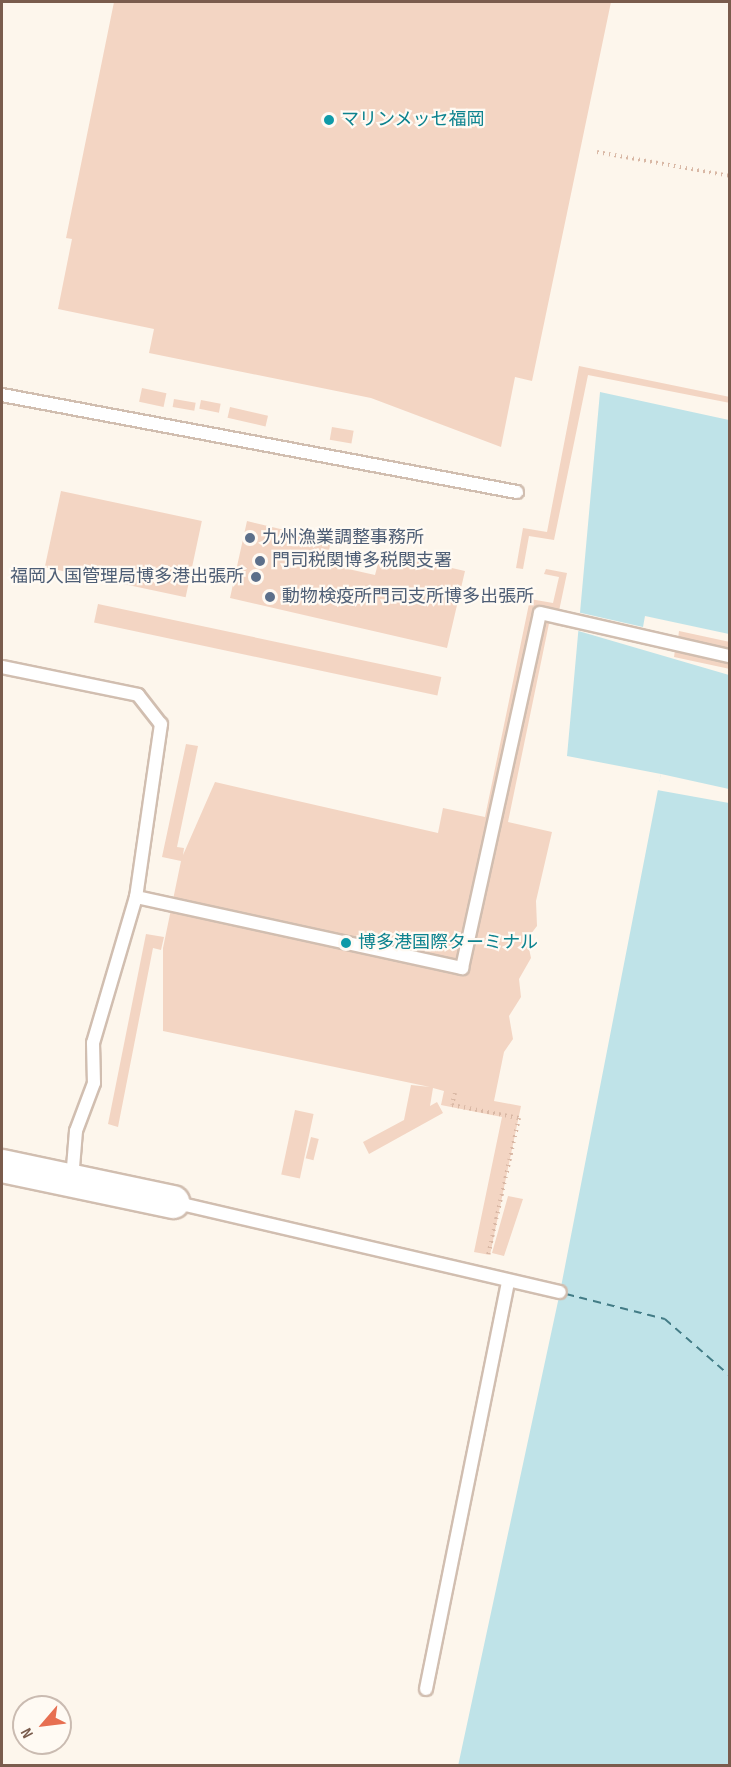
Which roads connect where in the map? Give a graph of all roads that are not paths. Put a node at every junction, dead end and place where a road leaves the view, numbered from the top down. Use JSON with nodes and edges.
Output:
{"nodes":[{"id":1,"x":2,"y":395,"type":"edge"},
{"id":2,"x":517,"y":492,"type":"dead end"},
{"id":3,"x":729,"y":656,"type":"edge"},
{"id":4,"x":2,"y":667,"type":"edge"},
{"id":5,"x":136,"y":897,"type":"junction"},
{"id":6,"x":2,"y":1166,"type":"edge"},
{"id":7,"x":71,"y":1181,"type":"junction"},
{"id":8,"x":173,"y":1203,"type":"joint"},
{"id":9,"x":508,"y":1282,"type":"junction"},
{"id":10,"x":560,"y":1292,"type":"dead end"},
{"id":11,"x":426,"y":1689,"type":"dead end"}],
"edges":[{"from":1,"to":2,"type":"lane"},
{"from":3,"to":5,"type":"lane"},
{"from":4,"to":5,"type":"lane"},
{"from":5,"to":7,"type":"lane"},
{"from":6,"to":7,"type":"street"},
{"from":7,"to":8,"type":"street"},
{"from":8,"to":9,"type":"lane"},
{"from":9,"to":10,"type":"lane"},
{"from":9,"to":11,"type":"lane"}]}
